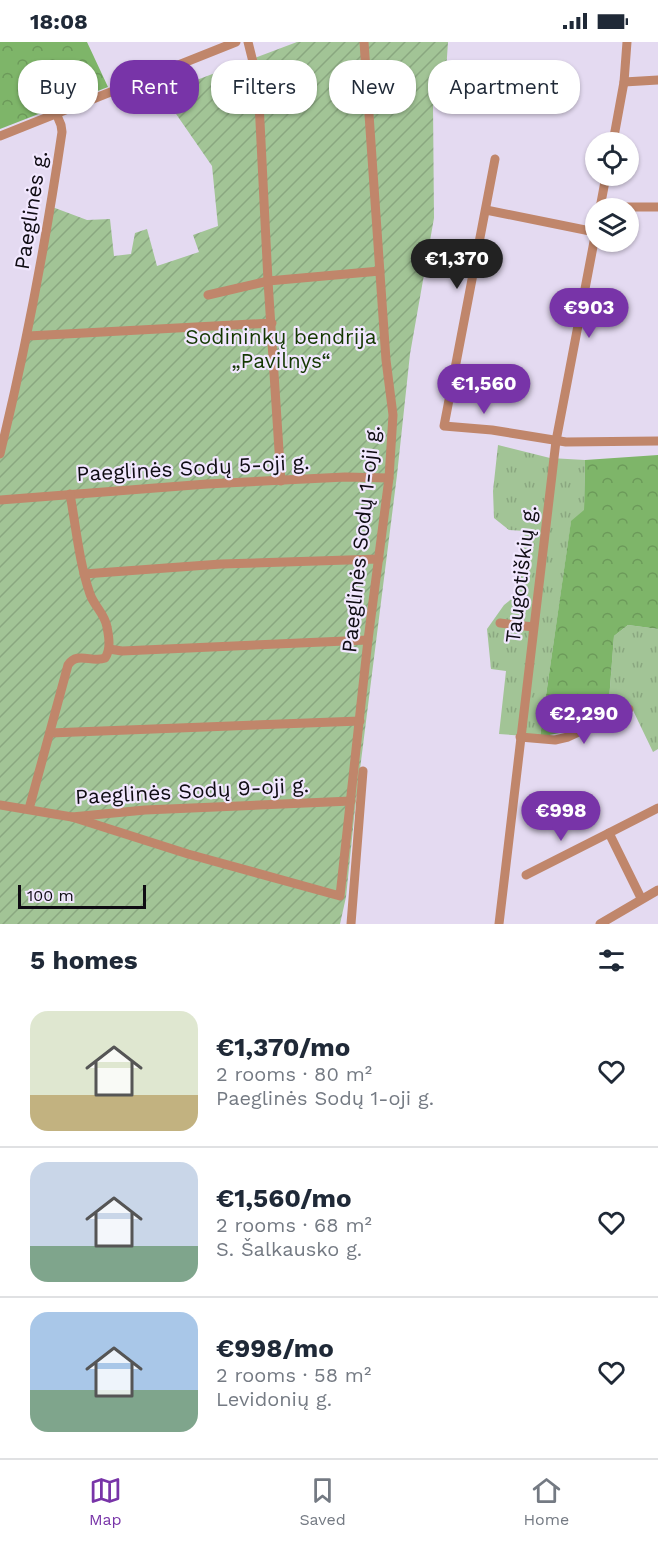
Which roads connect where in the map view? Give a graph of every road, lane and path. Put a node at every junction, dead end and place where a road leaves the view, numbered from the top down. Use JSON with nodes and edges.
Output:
{"nodes":[{"id":1,"x":236,"y":42,"type":"edge"},
{"id":2,"x":248,"y":42,"type":"edge"},
{"id":3,"x":364,"y":42,"type":"edge"},
{"id":4,"x":627,"y":42,"type":"edge"},
{"id":5,"x":658,"y":80,"type":"edge"},
{"id":6,"x":624,"y":82,"type":"junction"},
{"id":7,"x":98,"y":96,"type":"edge"},
{"id":8,"x":54,"y":114,"type":"edge"},
{"id":9,"x":56,"y":114,"type":"edge"},
{"id":10,"x":615,"y":132,"type":"edge"},
{"id":11,"x":0,"y":136,"type":"edge"},
{"id":12,"x":495,"y":159,"type":"dead end"},
{"id":13,"x":639,"y":207,"type":"edge"},
{"id":14,"x":658,"y":207,"type":"edge"},
{"id":15,"x":486,"y":210,"type":"junction"},
{"id":16,"x":585,"y":229,"type":"edge"},
{"id":17,"x":591,"y":252,"type":"edge"},
{"id":18,"x":380,"y":271,"type":"junction"},
{"id":19,"x":268,"y":281,"type":"junction"},
{"id":20,"x":208,"y":295,"type":"dead end"},
{"id":21,"x":272,"y":323,"type":"junction"},
{"id":22,"x":28,"y":336,"type":"junction"},
{"id":23,"x":556,"y":441,"type":"junction"},
{"id":24,"x":658,"y":441,"type":"edge"},
{"id":25,"x":0,"y":454,"type":"edge"},
{"id":26,"x":389,"y":478,"type":"junction"},
{"id":27,"x":281,"y":481,"type":"junction"},
{"id":28,"x":70,"y":494,"type":"junction"},
{"id":29,"x":0,"y":500,"type":"edge"},
{"id":30,"x":379,"y":559,"type":"junction"},
{"id":31,"x":84,"y":574,"type":"junction"},
{"id":32,"x":500,"y":623,"type":"dead end"},
{"id":33,"x":533,"y":627,"type":"junction"},
{"id":34,"x":368,"y":640,"type":"junction"},
{"id":35,"x":109,"y":649,"type":"junction"},
{"id":36,"x":629,"y":709,"type":"dead end"},
{"id":37,"x":360,"y":721,"type":"junction"},
{"id":38,"x":50,"y":733,"type":"junction"},
{"id":39,"x":520,"y":737,"type":"junction"},
{"id":40,"x":363,"y":771,"type":"dead end"},
{"id":41,"x":351,"y":801,"type":"junction"},
{"id":42,"x":0,"y":805,"type":"edge"},
{"id":43,"x":658,"y":808,"type":"edge"},
{"id":44,"x":29,"y":809,"type":"junction"},
{"id":45,"x":72,"y":817,"type":"junction"},
{"id":46,"x":609,"y":833,"type":"junction"},
{"id":47,"x":526,"y":875,"type":"dead end"},
{"id":48,"x":658,"y":890,"type":"edge"},
{"id":49,"x":641,"y":898,"type":"junction"},
{"id":50,"x":351,"y":924,"type":"edge"},
{"id":51,"x":499,"y":924,"type":"edge"},
{"id":52,"x":600,"y":924,"type":"edge"}],
"edges":[{"from":1,"to":7,"type":"street"},
{"from":2,"to":19,"type":"street"},
{"from":3,"to":18,"type":"street","name":"Paeglinės Sodų 1-oji g."},
{"from":4,"to":6,"type":"street"},
{"from":5,"to":6,"type":"street"},
{"from":6,"to":10,"type":"street"},
{"from":8,"to":11,"type":"street"},
{"from":9,"to":22,"type":"street","name":"Paeglinės g."},
{"from":12,"to":15,"type":"street"},
{"from":13,"to":14,"type":"street"},
{"from":15,"to":16,"type":"street"},
{"from":15,"to":23,"type":"street"},
{"from":17,"to":23,"type":"street","name":"Taugotiškių g."},
{"from":18,"to":19,"type":"street"},
{"from":18,"to":26,"type":"street","name":"Paeglinės Sodų 1-oji g."},
{"from":19,"to":20,"type":"street"},
{"from":19,"to":21,"type":"street"},
{"from":21,"to":22,"type":"street"},
{"from":21,"to":27,"type":"street"},
{"from":22,"to":25,"type":"street","name":"Paeglinės g."},
{"from":23,"to":24,"type":"street"},
{"from":23,"to":33,"type":"street","name":"Taugotiškių g."},
{"from":26,"to":27,"type":"street","name":"Paeglinės Sodų 5-oji g."},
{"from":26,"to":30,"type":"street","name":"Paeglinės Sodų 1-oji g."},
{"from":27,"to":28,"type":"street","name":"Paeglinės Sodų 5-oji g."},
{"from":28,"to":29,"type":"street","name":"Paeglinės Sodų 5-oji g."},
{"from":28,"to":31,"type":"street"},
{"from":30,"to":31,"type":"street"},
{"from":30,"to":34,"type":"street","name":"Paeglinės Sodų 1-oji g."},
{"from":31,"to":35,"type":"street"},
{"from":32,"to":33,"type":"street"},
{"from":33,"to":39,"type":"street","name":"Taugotiškių g."},
{"from":34,"to":35,"type":"street"},
{"from":34,"to":37,"type":"street","name":"Paeglinės Sodų 1-oji g."},
{"from":35,"to":38,"type":"street"},
{"from":36,"to":39,"type":"street"},
{"from":37,"to":38,"type":"street"},
{"from":37,"to":41,"type":"street","name":"Paeglinės Sodų 1-oji g."},
{"from":38,"to":44,"type":"street"},
{"from":39,"to":51,"type":"street","name":"Taugotiškių g."},
{"from":40,"to":50,"type":"street"},
{"from":41,"to":45,"type":"street","name":"Paeglinės Sodų 9-oji g."},
{"from":41,"to":45,"type":"street","name":"Paeglinės Sodų 1-oji g."},
{"from":42,"to":44,"type":"street","name":"Paeglinės Sodų 9-oji g."},
{"from":43,"to":46,"type":"street"},
{"from":44,"to":45,"type":"street","name":"Paeglinės Sodų 9-oji g."},
{"from":46,"to":47,"type":"street"},
{"from":46,"to":49,"type":"street"},
{"from":48,"to":49,"type":"street"},
{"from":49,"to":52,"type":"street"}]}
